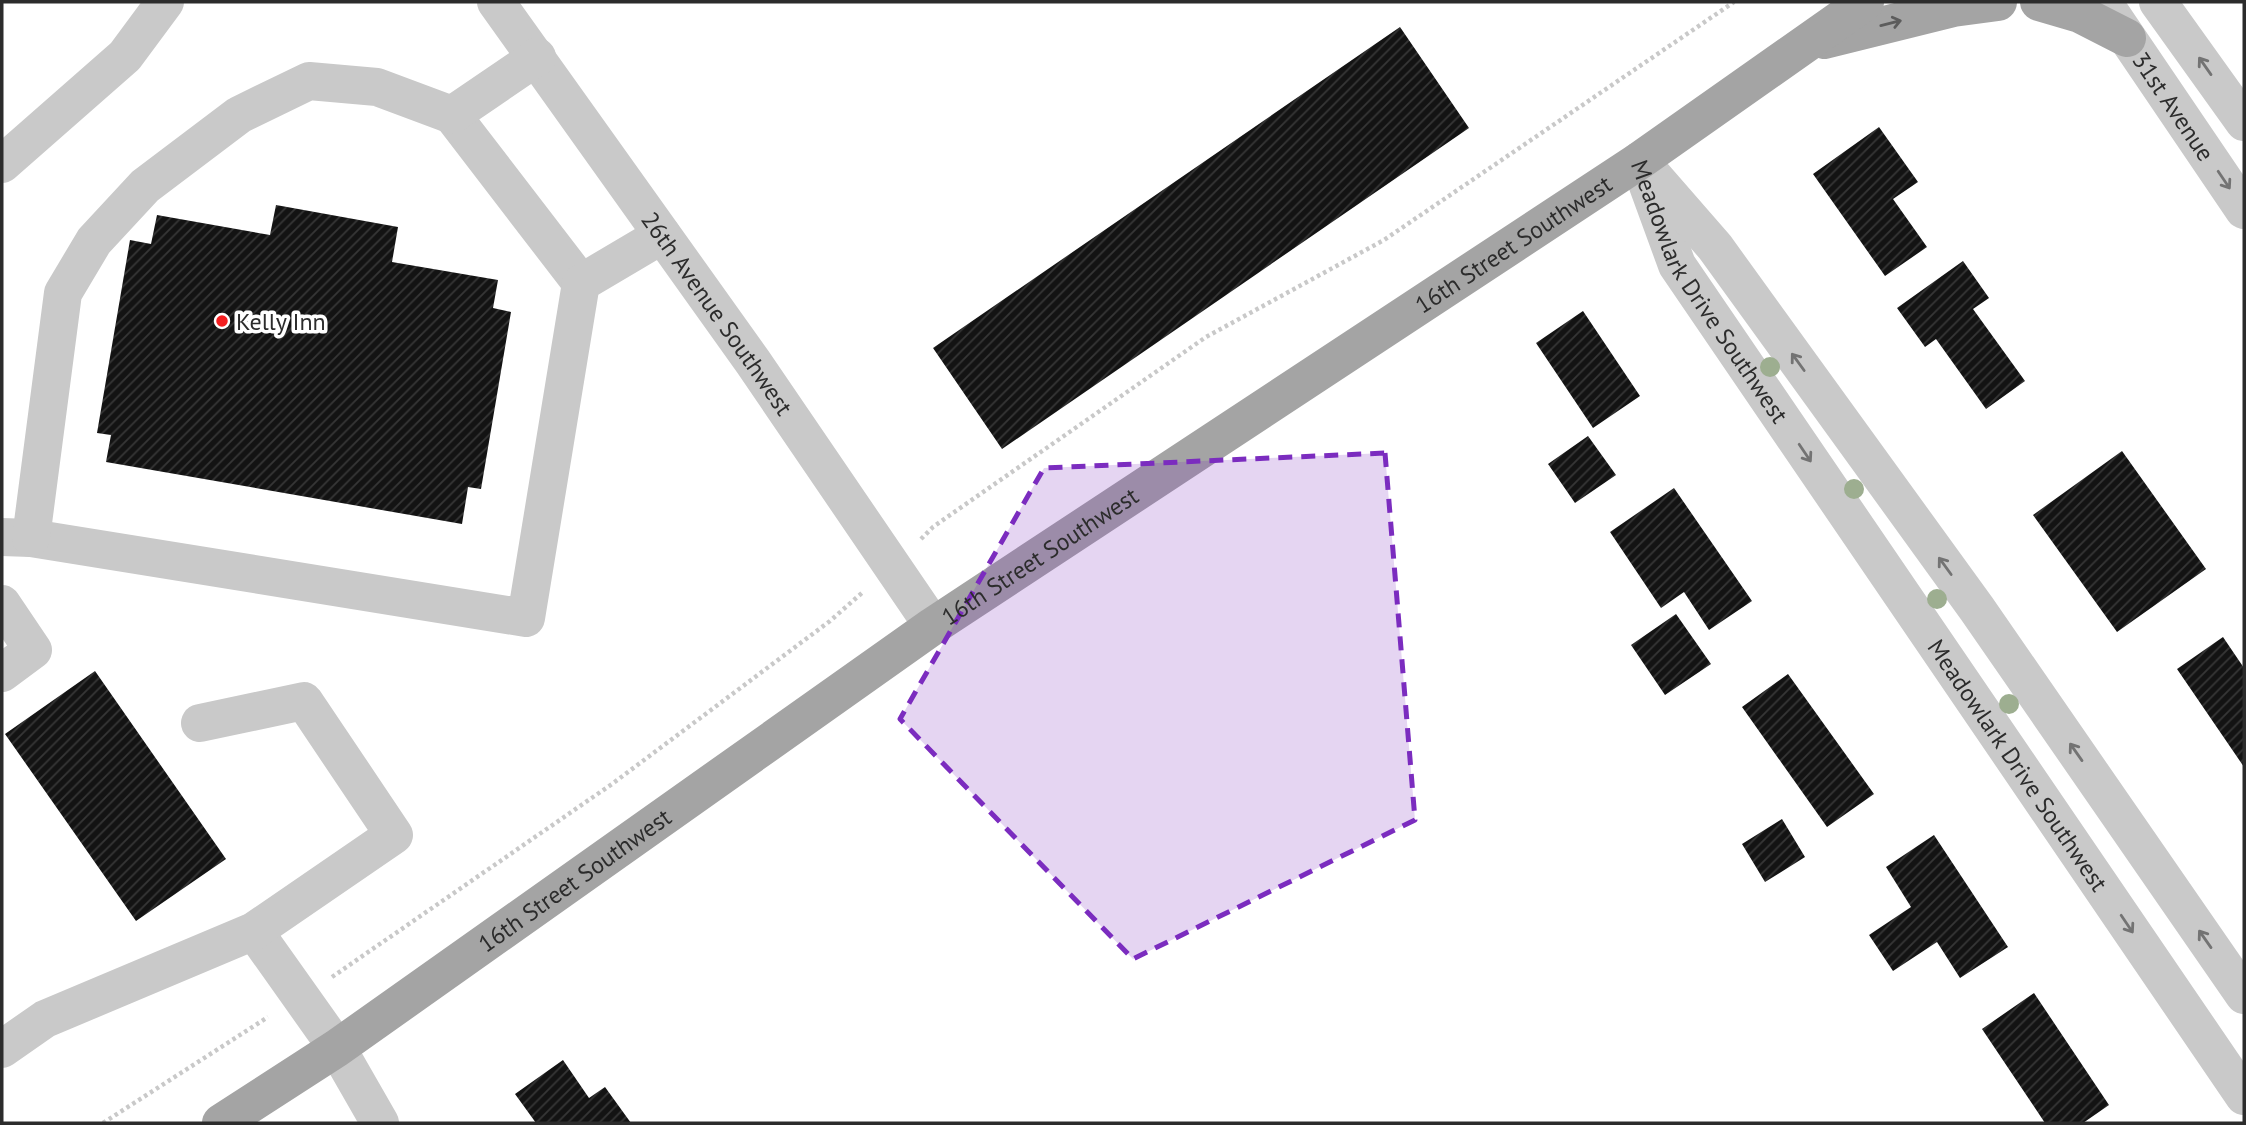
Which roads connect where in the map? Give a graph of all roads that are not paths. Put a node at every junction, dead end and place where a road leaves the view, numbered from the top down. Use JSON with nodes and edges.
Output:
{"nodes":[{"id":1,"x":165,"y":2,"type":"edge"},
{"id":2,"x":496,"y":2,"type":"edge"},
{"id":3,"x":1865,"y":2,"type":"edge"},
{"id":4,"x":1998,"y":2,"type":"edge"},
{"id":5,"x":2039,"y":2,"type":"edge"},
{"id":6,"x":2102,"y":2,"type":"edge"},
{"id":7,"x":2158,"y":2,"type":"edge"},
{"id":8,"x":2127,"y":38,"type":"junction"},
{"id":9,"x":1801,"y":46,"type":"junction"},
{"id":10,"x":537,"y":57,"type":"junction"},
{"id":11,"x":452,"y":115,"type":"junction"},
{"id":12,"x":2244,"y":122,"type":"edge"},
{"id":13,"x":1640,"y":161,"type":"junction"},
{"id":14,"x":2,"y":164,"type":"edge"},
{"id":15,"x":2244,"y":210,"type":"edge"},
{"id":16,"x":662,"y":235,"type":"junction"},
{"id":17,"x":581,"y":284,"type":"junction"},
{"id":18,"x":16,"y":537,"type":"edge"},
{"id":19,"x":2,"y":604,"type":"edge"},
{"id":20,"x":933,"y":626,"type":"junction"},
{"id":21,"x":2,"y":673,"type":"edge"},
{"id":22,"x":200,"y":723,"type":"dead end"},
{"id":23,"x":254,"y":931,"type":"junction"},
{"id":24,"x":2239,"y":975,"type":"edge"},
{"id":25,"x":337,"y":1048,"type":"junction"},
{"id":26,"x":2,"y":1049,"type":"edge"},
{"id":27,"x":2244,"y":1096,"type":"edge"},
{"id":28,"x":221,"y":1123,"type":"edge"},
{"id":29,"x":380,"y":1123,"type":"edge"}],
"edges":[{"from":1,"to":14,"type":"street"},
{"from":2,"to":10,"type":"street","name":"26th Avenue Southwest"},
{"from":3,"to":9,"type":"main road","name":"16th Street Southwest"},
{"from":9,"to":4,"type":"main road","one_way":true},
{"from":5,"to":8,"type":"main road"},
{"from":6,"to":8,"type":"street","name":"31st Avenue"},
{"from":12,"to":7,"type":"street","name":"31st Avenue","one_way":true},
{"from":8,"to":15,"type":"street","name":"31st Avenue","one_way":true},
{"from":9,"to":13,"type":"main road","name":"16th Street Southwest"},
{"from":10,"to":11,"type":"street"},
{"from":10,"to":16,"type":"street","name":"26th Avenue Southwest"},
{"from":11,"to":17,"type":"street"},
{"from":11,"to":18,"type":"street"},
{"from":13,"to":20,"type":"main road","name":"16th Street Southwest"},
{"from":24,"to":13,"type":"street","name":"Meadowlark Drive Southwest","one_way":true},
{"from":13,"to":27,"type":"street","name":"Meadowlark Drive Southwest","one_way":true},
{"from":16,"to":17,"type":"street"},
{"from":16,"to":20,"type":"street","name":"26th Avenue Southwest"},
{"from":17,"to":18,"type":"street"},
{"from":19,"to":21,"type":"street"},
{"from":20,"to":25,"type":"main road","name":"16th Street Southwest"},
{"from":22,"to":23,"type":"street"},
{"from":23,"to":25,"type":"street"},
{"from":23,"to":26,"type":"street"},
{"from":25,"to":28,"type":"main road","name":"16th Street Southwest"},
{"from":25,"to":29,"type":"street"}]}
